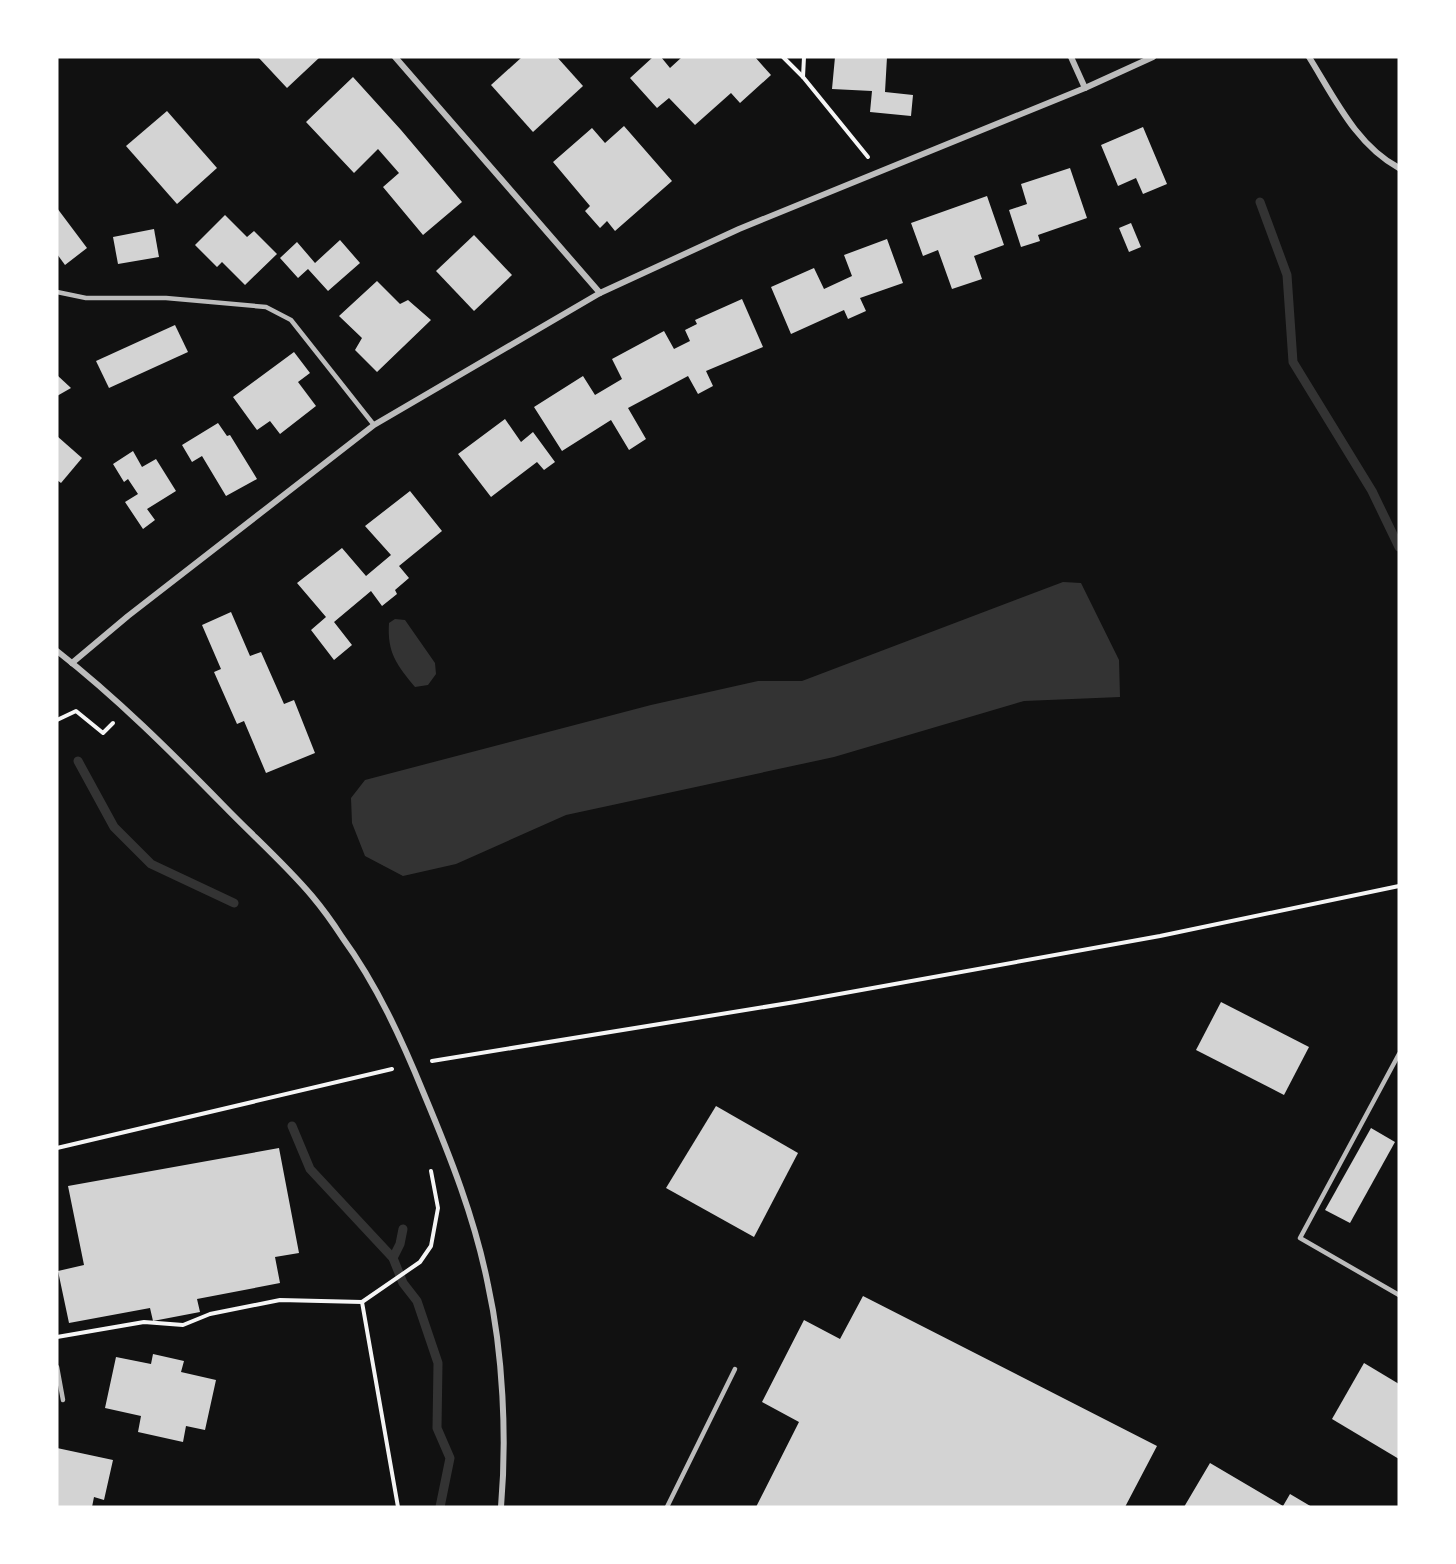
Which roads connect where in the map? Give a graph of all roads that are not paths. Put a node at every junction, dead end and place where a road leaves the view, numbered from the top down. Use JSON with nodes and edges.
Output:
{"nodes":[{"id":1,"x":395,"y":57,"type":"edge"},
{"id":2,"x":1071,"y":57,"type":"edge"},
{"id":3,"x":1153,"y":57,"type":"edge"},
{"id":4,"x":1309,"y":57,"type":"edge"},
{"id":5,"x":1085,"y":88,"type":"junction"},
{"id":6,"x":1399,"y":168,"type":"edge"},
{"id":7,"x":57,"y":292,"type":"edge"},
{"id":8,"x":600,"y":293,"type":"junction"},
{"id":9,"x":374,"y":425,"type":"junction"},
{"id":10,"x":57,"y":651,"type":"edge"},
{"id":11,"x":72,"y":663,"type":"junction"},
{"id":12,"x":1399,"y":1054,"type":"edge"},
{"id":13,"x":1399,"y":1295,"type":"edge"},
{"id":14,"x":57,"y":1367,"type":"edge"},
{"id":15,"x":735,"y":1369,"type":"dead end"},
{"id":16,"x":63,"y":1400,"type":"dead end"},
{"id":17,"x":501,"y":1507,"type":"edge"},
{"id":18,"x":667,"y":1507,"type":"edge"}],
"edges":[{"from":1,"to":8,"type":"street"},
{"from":2,"to":5,"type":"street"},
{"from":3,"to":5,"type":"street"},
{"from":4,"to":6,"type":"street"},
{"from":5,"to":8,"type":"street"},
{"from":7,"to":9,"type":"lane"},
{"from":8,"to":9,"type":"street"},
{"from":9,"to":11,"type":"street"},
{"from":10,"to":11,"type":"street"},
{"from":11,"to":17,"type":"street"},
{"from":12,"to":13,"type":"lane"},
{"from":14,"to":16,"type":"lane"},
{"from":15,"to":18,"type":"lane"}]}
